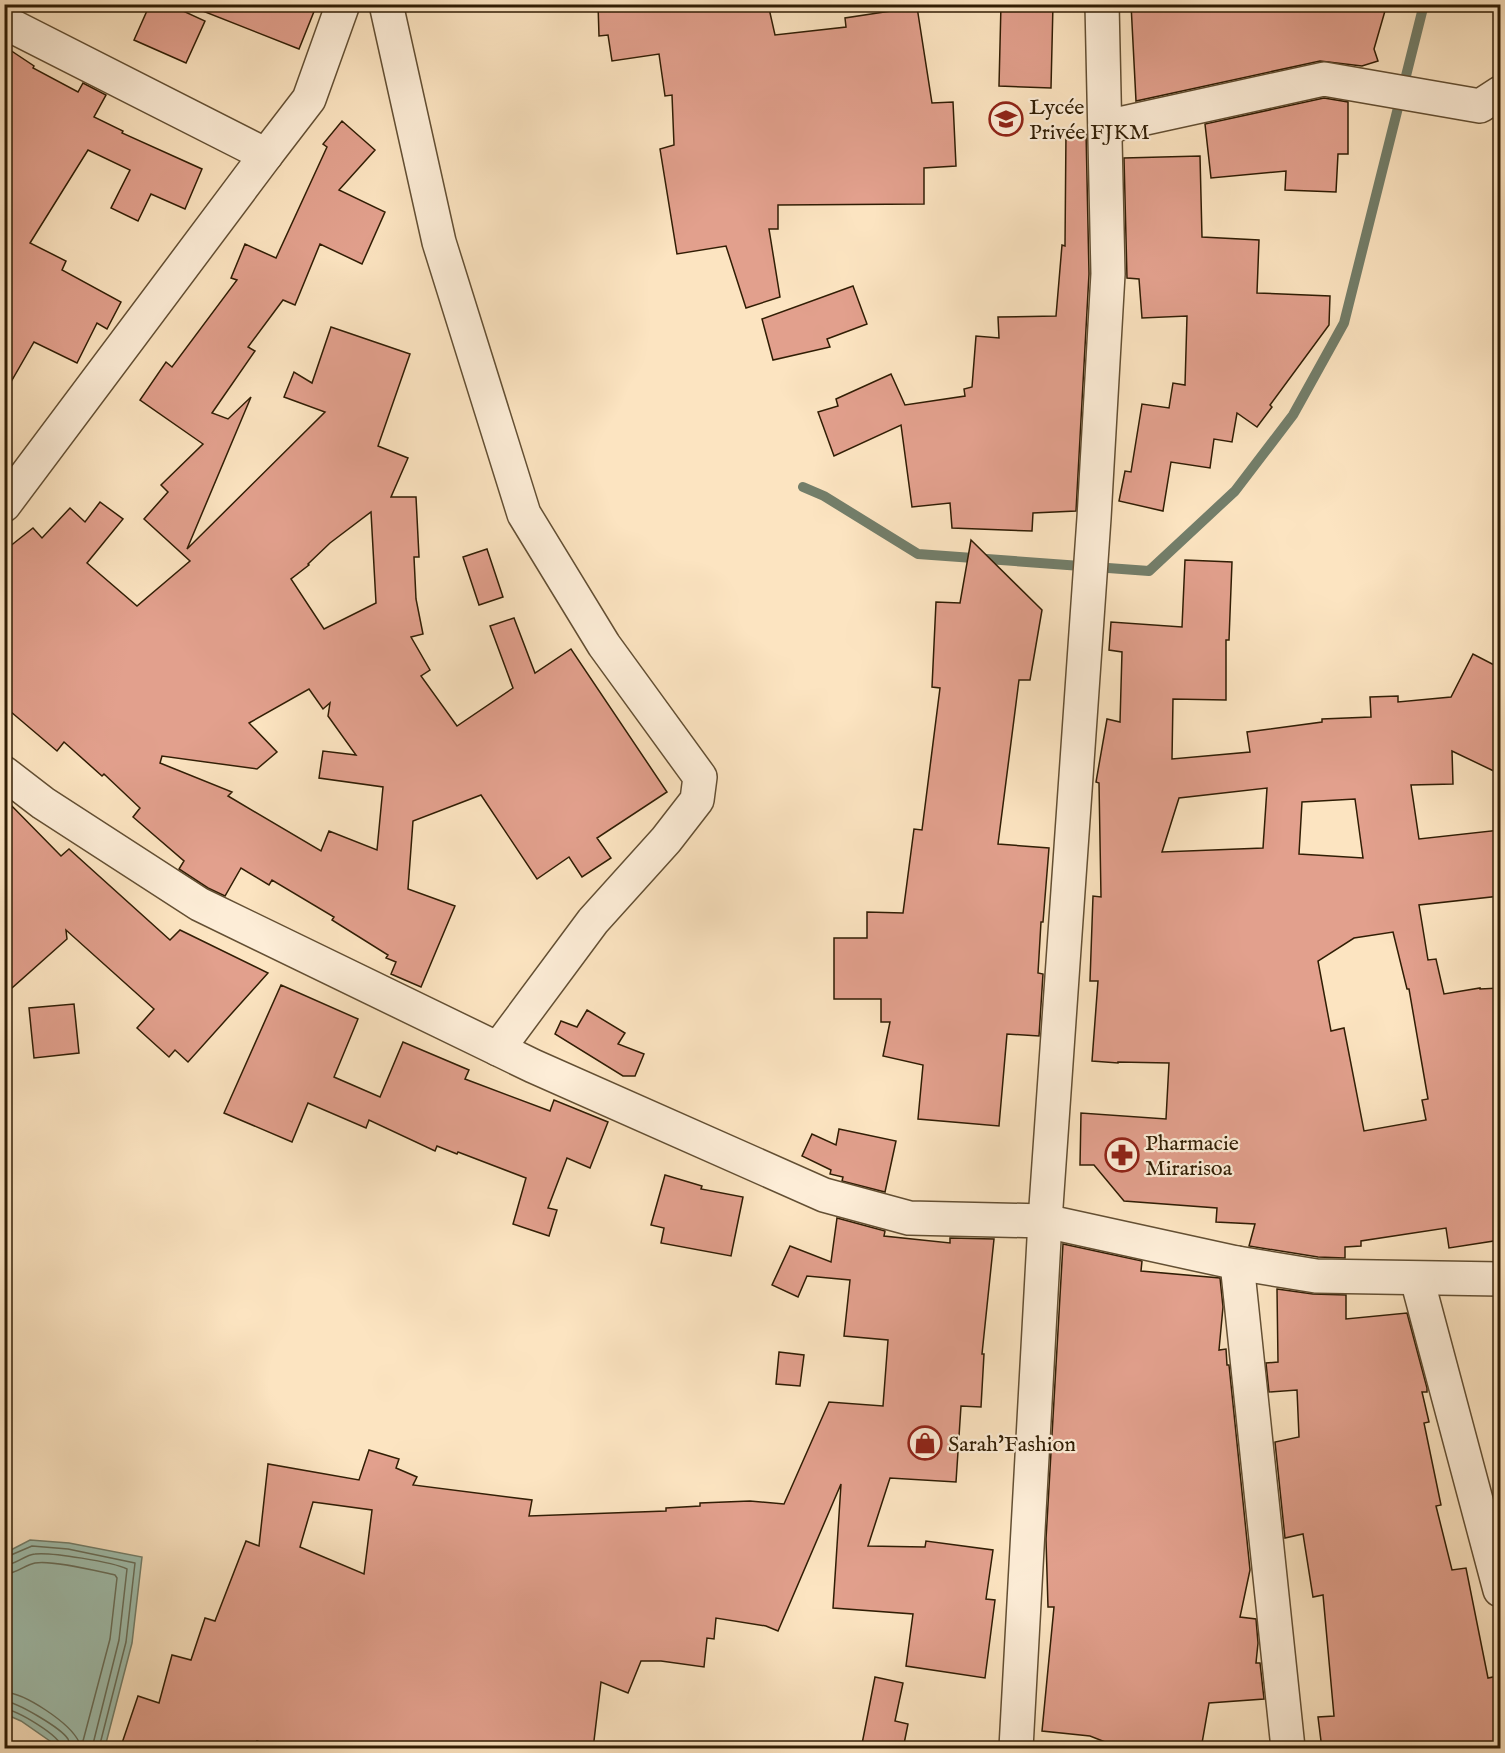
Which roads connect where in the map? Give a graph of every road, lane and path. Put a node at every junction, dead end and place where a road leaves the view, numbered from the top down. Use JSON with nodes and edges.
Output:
{"nodes":[{"id":1,"x":343,"y":4,"type":"edge"},
{"id":2,"x":386,"y":4,"type":"edge"},
{"id":3,"x":1102,"y":4,"type":"edge"},
{"id":4,"x":4,"y":22,"type":"edge"},
{"id":5,"x":1500,"y":93,"type":"edge"},
{"id":6,"x":1105,"y":127,"type":"junction"},
{"id":7,"x":266,"y":155,"type":"junction"},
{"id":8,"x":4,"y":505,"type":"edge"},
{"id":9,"x":4,"y":773,"type":"edge"},
{"id":10,"x":498,"y":1049,"type":"junction"},
{"id":11,"x":1045,"y":1221,"type":"junction"},
{"id":12,"x":1237,"y":1263,"type":"junction"},
{"id":13,"x":1417,"y":1279,"type":"junction"},
{"id":14,"x":1500,"y":1279,"type":"edge"},
{"id":15,"x":1500,"y":1590,"type":"edge"},
{"id":16,"x":1016,"y":1749,"type":"edge"},
{"id":17,"x":1288,"y":1749,"type":"edge"}],
"edges":[{"from":1,"to":7,"type":"street"},
{"from":2,"to":10,"type":"street"},
{"from":3,"to":6,"type":"street"},
{"from":4,"to":7,"type":"street"},
{"from":5,"to":6,"type":"street"},
{"from":6,"to":11,"type":"street"},
{"from":7,"to":8,"type":"street"},
{"from":9,"to":10,"type":"street"},
{"from":10,"to":11,"type":"street"},
{"from":11,"to":12,"type":"street"},
{"from":11,"to":16,"type":"street"},
{"from":12,"to":13,"type":"street"},
{"from":12,"to":17,"type":"street"},
{"from":13,"to":14,"type":"street"},
{"from":13,"to":15,"type":"street"}]}
